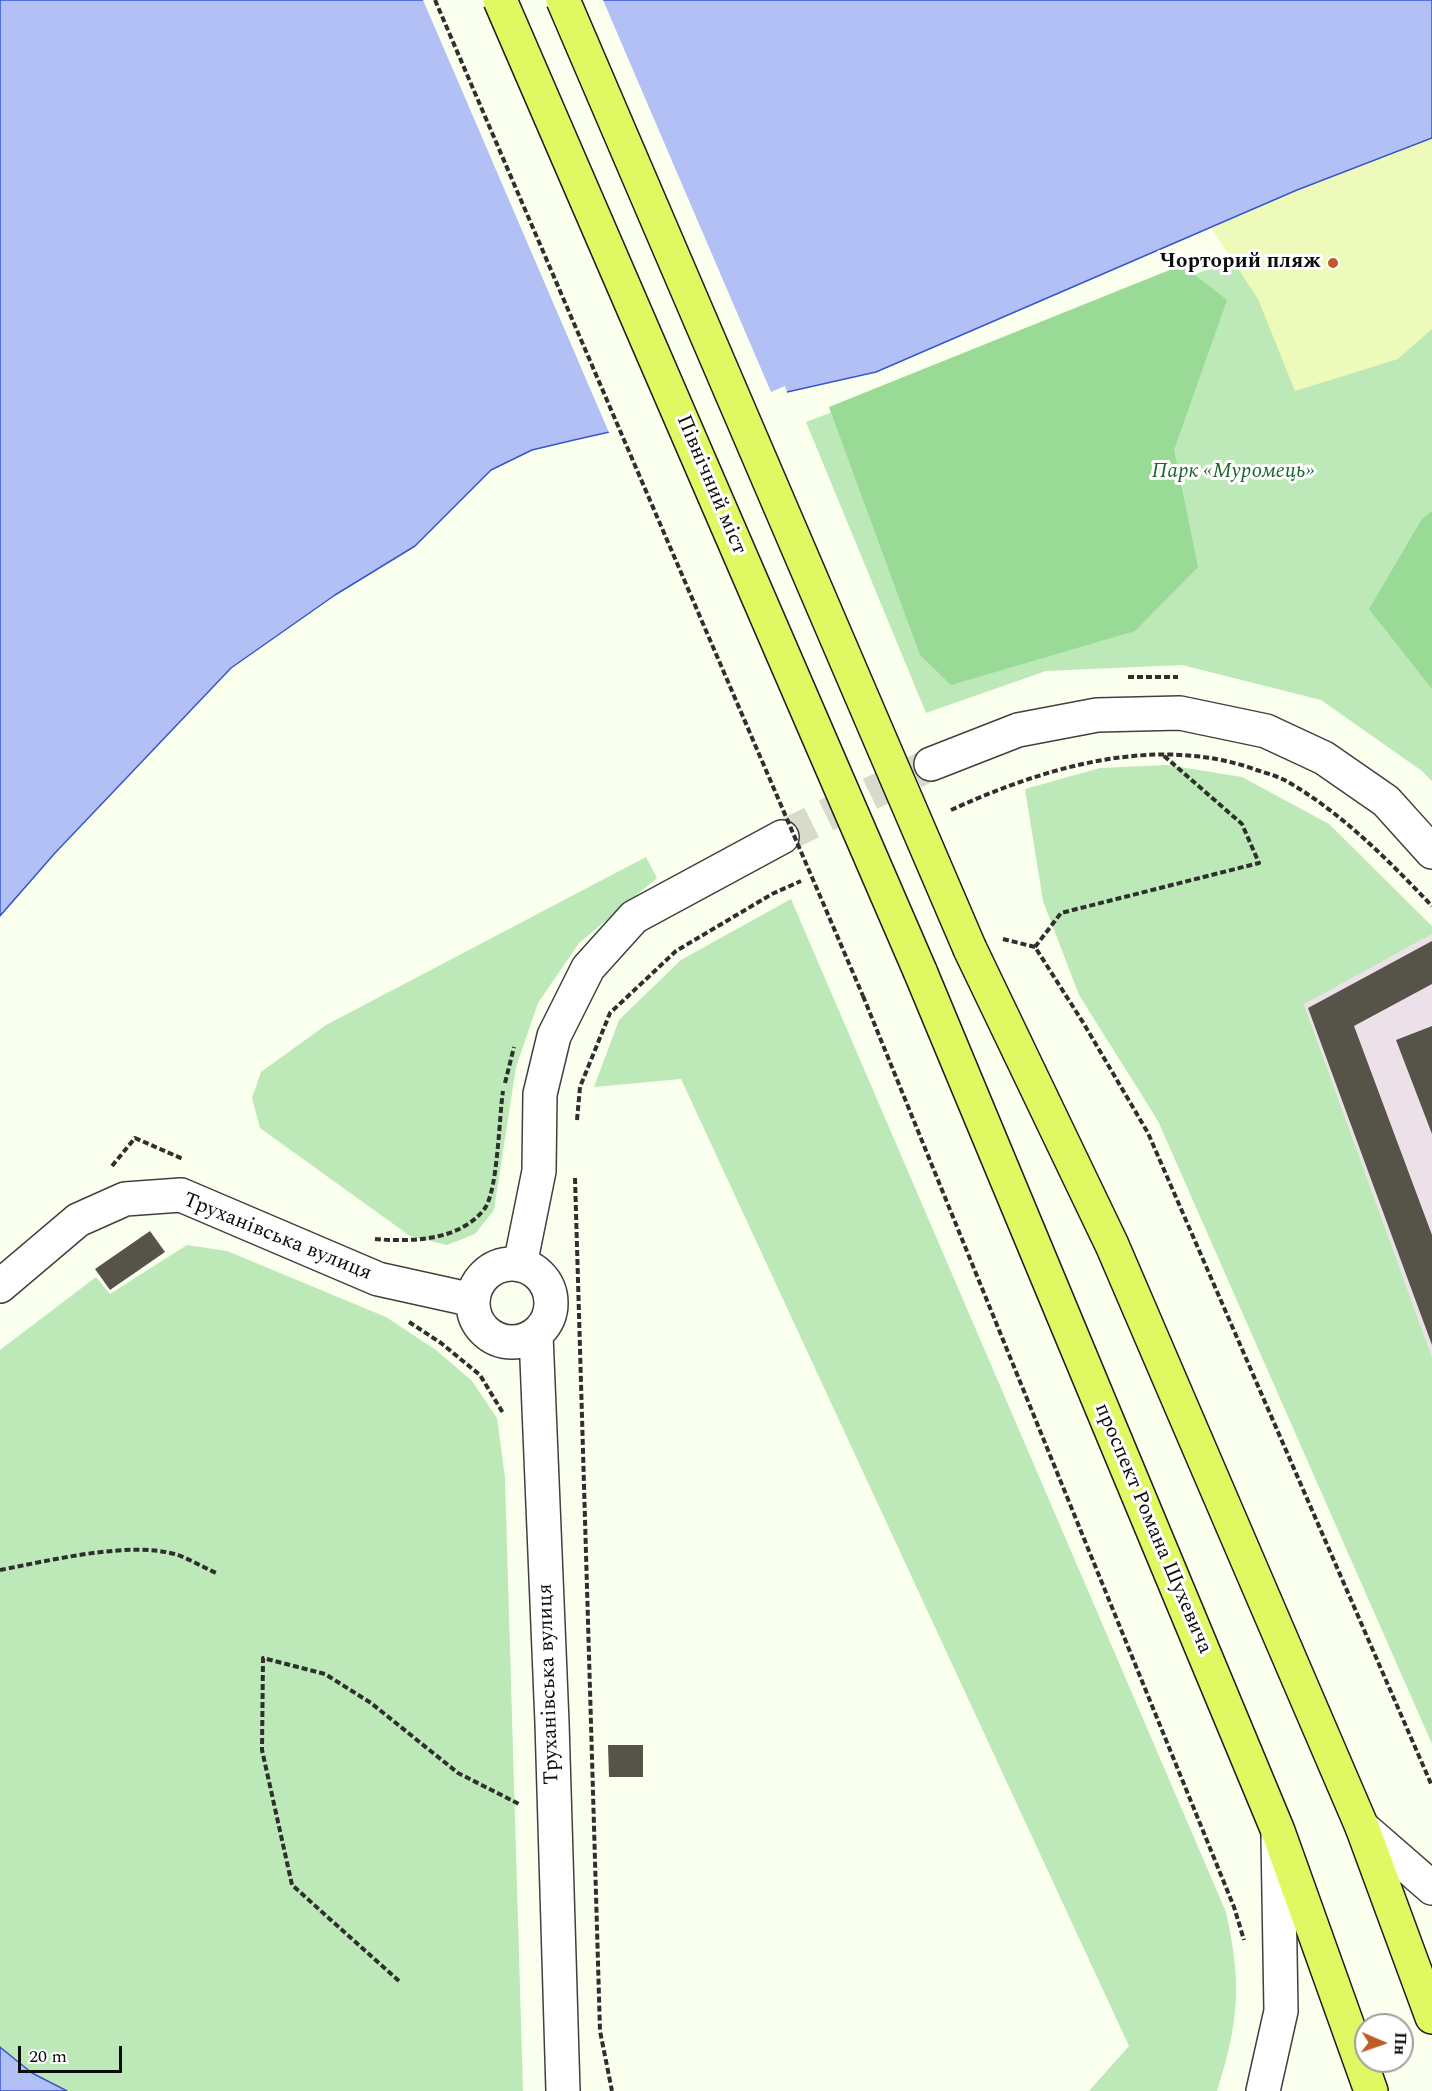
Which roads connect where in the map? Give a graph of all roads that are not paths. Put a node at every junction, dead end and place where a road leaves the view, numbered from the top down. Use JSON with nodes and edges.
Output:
{"nodes":[{"id":1,"x":500,"y":0,"type":"edge"},
{"id":2,"x":562,"y":0,"type":"edge"},
{"id":3,"x":931,"y":764,"type":"tunnel mouth"},
{"id":4,"x":782,"y":837,"type":"tunnel mouth"},
{"id":5,"x":1432,"y":852,"type":"edge"},
{"id":6,"x":920,"y":971,"type":"joint"},
{"id":7,"x":520,"y":1265,"type":"junction"},
{"id":8,"x":0,"y":1286,"type":"edge"},
{"id":9,"x":473,"y":1300,"type":"junction"},
{"id":10,"x":536,"y":1335,"type":"junction"},
{"id":11,"x":1362,"y":1827,"type":"junction"},
{"id":12,"x":1278,"y":1831,"type":"junction"},
{"id":13,"x":1432,"y":1888,"type":"edge"},
{"id":14,"x":1432,"y":2017,"type":"edge"},
{"id":15,"x":561,"y":2033,"type":"junction"},
{"id":16,"x":563,"y":2091,"type":"edge"},
{"id":17,"x":575,"y":2091,"type":"edge"},
{"id":18,"x":1263,"y":2091,"type":"edge"},
{"id":19,"x":1371,"y":2091,"type":"edge"}],
"edges":[{"from":1,"to":6,"type":"main road","name":"Північний міст","bridge":true},
{"from":2,"to":11,"type":"main road","bridge":true},
{"from":3,"to":5,"type":"street"},
{"from":4,"to":7,"type":"street"},
{"from":6,"to":12,"type":"main road","name":"проспект Романа Шухевича"},
{"from":7,"to":9,"type":"street"},
{"from":7,"to":10,"type":"street"},
{"from":8,"to":9,"type":"street","name":"Труханівська вулиця"},
{"from":9,"to":10,"type":"street"},
{"from":10,"to":15,"type":"street","name":"Труханівська вулиця"},
{"from":11,"to":13,"type":"street"},
{"from":11,"to":14,"type":"main road"},
{"from":12,"to":18,"type":"street"},
{"from":12,"to":19,"type":"main road","name":"проспект Романа Шухевича"},
{"from":15,"to":16,"type":"street","name":"Труханівська вулиця"},
{"from":15,"to":17,"type":"street","name":"Труханівська вулиця"}]}
